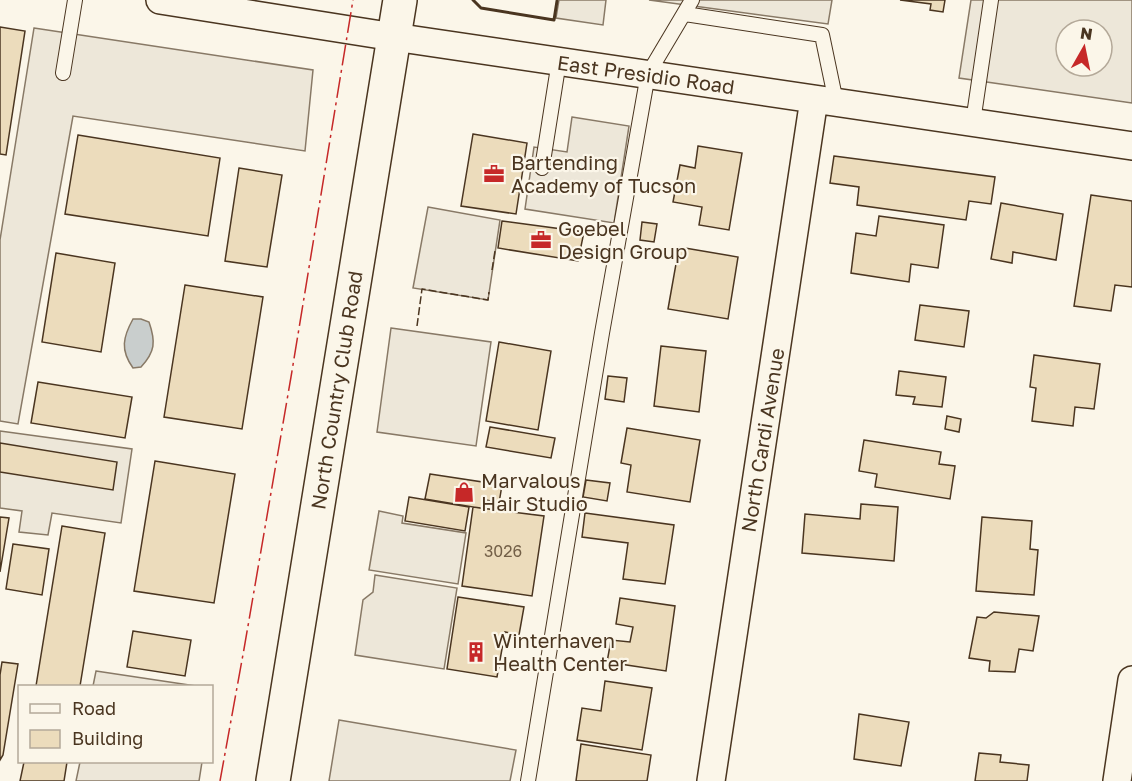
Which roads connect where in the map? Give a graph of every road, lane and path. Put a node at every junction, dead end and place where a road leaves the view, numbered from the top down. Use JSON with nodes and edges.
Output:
{"nodes":[{"id":1,"x":75,"y":0,"type":"edge"},
{"id":2,"x":160,"y":0,"type":"edge"},
{"id":3,"x":400,"y":0,"type":"edge"},
{"id":4,"x":692,"y":0,"type":"edge"},
{"id":5,"x":991,"y":0,"type":"edge"},
{"id":6,"x":685,"y":14,"type":"junction"},
{"id":7,"x":394,"y":37,"type":"junction"},
{"id":8,"x":559,"y":61,"type":"junction"},
{"id":9,"x":63,"y":73,"type":"dead end"},
{"id":10,"x":648,"y":74,"type":"junction"},
{"id":11,"x":825,"y":100,"type":"junction"},
{"id":12,"x":973,"y":122,"type":"junction"},
{"id":13,"x":1132,"y":146,"type":"edge"},
{"id":14,"x":542,"y":168,"type":"dead end"},
{"id":15,"x":1132,"y":680,"type":"edge"},
{"id":16,"x":273,"y":781,"type":"edge"},
{"id":17,"x":528,"y":781,"type":"edge"},
{"id":18,"x":711,"y":781,"type":"edge"},
{"id":19,"x":1117,"y":781,"type":"edge"}],
"edges":[{"from":1,"to":9,"type":"lane"},
{"from":2,"to":7,"type":"street","name":"East Presidio Road"},
{"from":3,"to":7,"type":"main road","name":"North Country Club Road"},
{"from":4,"to":6,"type":"lane"},
{"from":5,"to":12,"type":"lane"},
{"from":6,"to":10,"type":"lane"},
{"from":6,"to":11,"type":"lane"},
{"from":7,"to":8,"type":"street","name":"East Presidio Road"},
{"from":7,"to":16,"type":"main road","name":"North Country Club Road"},
{"from":8,"to":10,"type":"street","name":"East Presidio Road"},
{"from":8,"to":14,"type":"lane"},
{"from":10,"to":11,"type":"street","name":"East Presidio Road"},
{"from":10,"to":17,"type":"lane"},
{"from":11,"to":12,"type":"street","name":"East Presidio Road"},
{"from":11,"to":18,"type":"street","name":"North Cardi Avenue"},
{"from":12,"to":13,"type":"street","name":"East Presidio Road"},
{"from":15,"to":19,"type":"street"}]}
